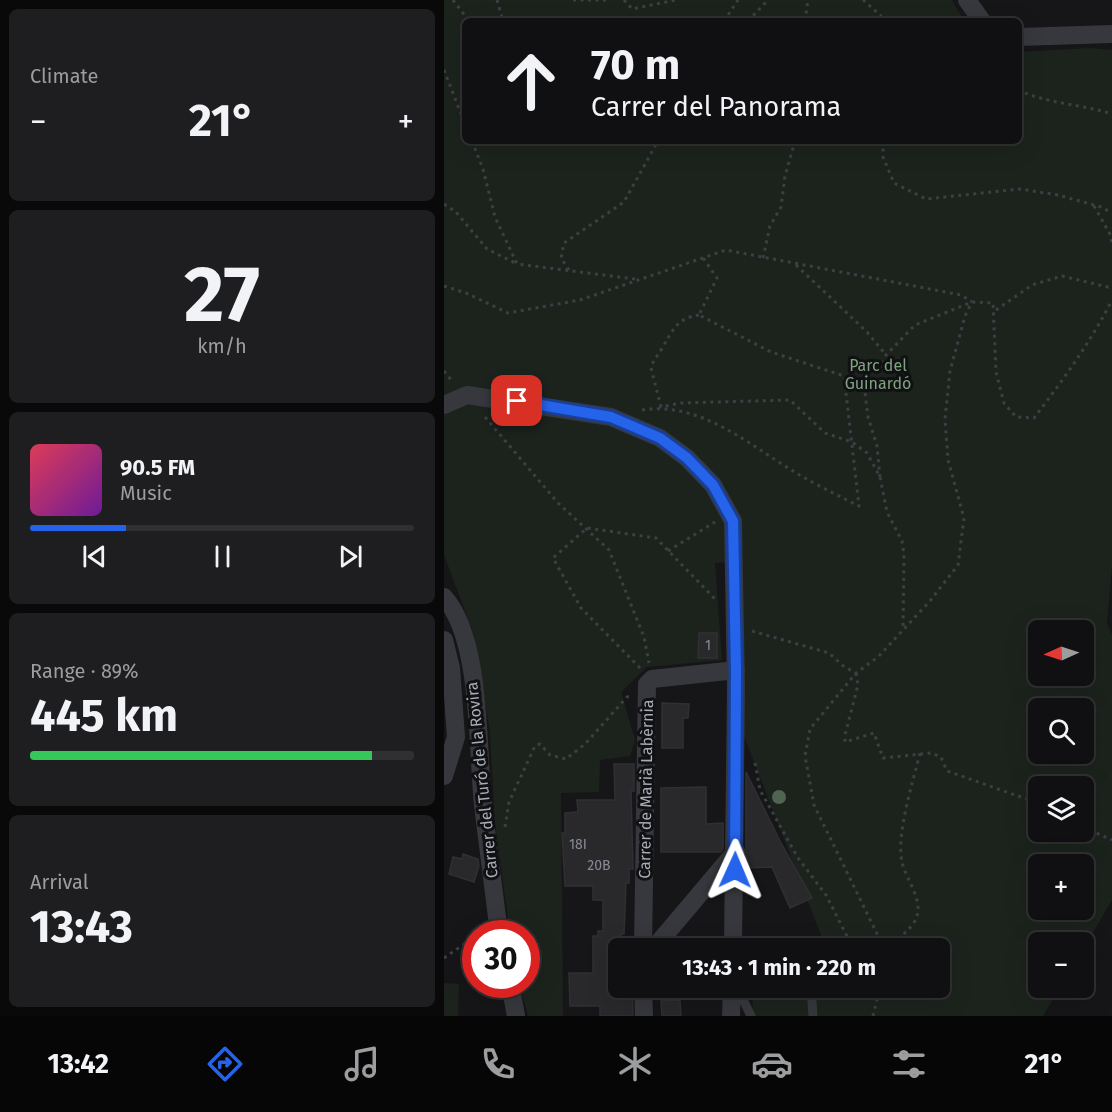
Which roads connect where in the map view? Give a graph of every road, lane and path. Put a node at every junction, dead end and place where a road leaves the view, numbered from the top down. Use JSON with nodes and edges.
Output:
{"nodes":[{"id":1,"x":453,"y":0,"type":"edge"},
{"id":2,"x":497,"y":0,"type":"edge"},
{"id":3,"x":573,"y":0,"type":"edge"},
{"id":4,"x":607,"y":0,"type":"edge"},
{"id":5,"x":624,"y":0,"type":"edge"},
{"id":6,"x":676,"y":0,"type":"edge"},
{"id":7,"x":738,"y":0,"type":"edge"},
{"id":8,"x":768,"y":0,"type":"edge"},
{"id":9,"x":808,"y":0,"type":"edge"},
{"id":10,"x":862,"y":0,"type":"edge"},
{"id":11,"x":967,"y":0,"type":"edge"},
{"id":12,"x":601,"y":1,"type":"edge"},
{"id":13,"x":467,"y":18,"type":"edge"},
{"id":14,"x":502,"y":18,"type":"edge"},
{"id":15,"x":726,"y":18,"type":"edge"},
{"id":16,"x":751,"y":18,"type":"edge"},
{"id":17,"x":805,"y":18,"type":"edge"},
{"id":18,"x":881,"y":18,"type":"edge"},
{"id":19,"x":980,"y":18,"type":"edge"},
{"id":20,"x":1112,"y":34,"type":"edge"},
{"id":21,"x":1022,"y":37,"type":"edge"},
{"id":22,"x":444,"y":70,"type":"edge"},
{"id":23,"x":1022,"y":92,"type":"edge"},
{"id":24,"x":1112,"y":114,"type":"edge"},
{"id":25,"x":462,"y":115,"type":"edge"},
{"id":26,"x":473,"y":144,"type":"edge"},
{"id":27,"x":656,"y":144,"type":"edge"},
{"id":28,"x":794,"y":144,"type":"edge"},
{"id":29,"x":883,"y":144,"type":"edge"},
{"id":30,"x":444,"y":204,"type":"edge"},
{"id":31,"x":1094,"y":206,"type":"junction"},
{"id":32,"x":1112,"y":213,"type":"edge"},
{"id":33,"x":1112,"y":246,"type":"edge"},
{"id":34,"x":702,"y":258,"type":"junction"},
{"id":35,"x":763,"y":258,"type":"junction"},
{"id":36,"x":517,"y":264,"type":"junction"},
{"id":37,"x":795,"y":265,"type":"junction"},
{"id":38,"x":569,"y":271,"type":"dead end"},
{"id":39,"x":638,"y":279,"type":"junction"},
{"id":40,"x":444,"y":286,"type":"edge"},
{"id":41,"x":1112,"y":288,"type":"edge"},
{"id":42,"x":1112,"y":300,"type":"edge"},
{"id":43,"x":972,"y":302,"type":"junction"},
{"id":44,"x":995,"y":311,"type":"junction"},
{"id":45,"x":699,"y":315,"type":"junction"},
{"id":46,"x":886,"y":355,"type":"junction"},
{"id":47,"x":444,"y":371,"type":"edge"},
{"id":48,"x":452,"y":381,"type":"dead end"},
{"id":49,"x":444,"y":405,"type":"edge"},
{"id":50,"x":661,"y":407,"type":"junction"},
{"id":51,"x":632,"y":412,"type":"dead end"},
{"id":52,"x":487,"y":418,"type":"dead end"},
{"id":53,"x":852,"y":442,"type":"junction"},
{"id":54,"x":880,"y":477,"type":"junction"},
{"id":55,"x":729,"y":513,"type":"junction"},
{"id":56,"x":587,"y":528,"type":"junction"},
{"id":57,"x":668,"y":551,"type":"junction"},
{"id":58,"x":444,"y":597,"type":"edge"},
{"id":59,"x":735,"y":619,"type":"junction"},
{"id":60,"x":750,"y":630,"type":"dead end"},
{"id":61,"x":902,"y":631,"type":"junction"},
{"id":62,"x":444,"y":640,"type":"edge"},
{"id":63,"x":736,"y":670,"type":"junction"},
{"id":64,"x":856,"y":674,"type":"junction"},
{"id":65,"x":650,"y":686,"type":"junction"},
{"id":66,"x":920,"y":753,"type":"junction"},
{"id":67,"x":754,"y":761,"type":"dead end"},
{"id":68,"x":444,"y":776,"type":"edge"},
{"id":69,"x":1028,"y":799,"type":"edge"},
{"id":70,"x":1094,"y":832,"type":"edge"},
{"id":71,"x":502,"y":837,"type":"dead end"},
{"id":72,"x":1112,"y":840,"type":"edge"},
{"id":73,"x":736,"y":851,"type":"junction"},
{"id":74,"x":497,"y":920,"type":"edge"},
{"id":75,"x":643,"y":938,"type":"edge"},
{"id":76,"x":662,"y":938,"type":"edge"},
{"id":77,"x":734,"y":938,"type":"edge"},
{"id":78,"x":848,"y":938,"type":"edge"},
{"id":79,"x":880,"y":938,"type":"edge"},
{"id":80,"x":899,"y":938,"type":"edge"},
{"id":81,"x":462,"y":946,"type":"edge"},
{"id":82,"x":444,"y":958,"type":"edge"},
{"id":83,"x":513,"y":998,"type":"edge"},
{"id":84,"x":643,"y":998,"type":"edge"},
{"id":85,"x":732,"y":998,"type":"edge"},
{"id":86,"x":742,"y":998,"type":"edge"},
{"id":87,"x":812,"y":998,"type":"edge"},
{"id":88,"x":877,"y":998,"type":"edge"},
{"id":89,"x":516,"y":1016,"type":"edge"},
{"id":90,"x":644,"y":1016,"type":"edge"},
{"id":91,"x":731,"y":1016,"type":"edge"},
{"id":92,"x":751,"y":1016,"type":"edge"},
{"id":93,"x":813,"y":1016,"type":"edge"},
{"id":94,"x":873,"y":1016,"type":"edge"}],
"edges":[{"from":1,"to":13,"type":"path"},
{"from":2,"to":14,"type":"path"},
{"from":3,"to":12,"type":"path"},
{"from":4,"to":12,"type":"path"},
{"from":5,"to":6,"type":"path"},
{"from":7,"to":15,"type":"path"},
{"from":8,"to":16,"type":"path"},
{"from":9,"to":17,"type":"path"},
{"from":10,"to":18,"type":"path"},
{"from":11,"to":19,"type":"street"},
{"from":20,"to":21,"type":"street"},
{"from":22,"to":25,"type":"path"},
{"from":23,"to":24,"type":"path"},
{"from":26,"to":36,"type":"path"},
{"from":27,"to":38,"type":"path"},
{"from":28,"to":35,"type":"path"},
{"from":29,"to":31,"type":"path"},
{"from":30,"to":36,"type":"path"},
{"from":31,"to":32,"type":"path"},
{"from":31,"to":33,"type":"path"},
{"from":34,"to":35,"type":"path"},
{"from":34,"to":39,"type":"path"},
{"from":34,"to":45,"type":"path"},
{"from":35,"to":37,"type":"path"},
{"from":36,"to":39,"type":"path"},
{"from":37,"to":43,"type":"path"},
{"from":37,"to":46,"type":"path"},
{"from":39,"to":40,"type":"path"},
{"from":41,"to":44,"type":"path"},
{"from":42,"to":44,"type":"path"},
{"from":43,"to":44,"type":"path"},
{"from":43,"to":46,"type":"path"},
{"from":43,"to":61,"type":"path"},
{"from":45,"to":50,"type":"path"},
{"from":45,"to":53,"type":"path"},
{"from":46,"to":54,"type":"path"},
{"from":47,"to":48,"type":"path"},
{"from":49,"to":55,"type":"street"},
{"from":50,"to":51,"type":"path"},
{"from":50,"to":53,"type":"path"},
{"from":50,"to":53,"type":"path"},
{"from":52,"to":56,"type":"path"},
{"from":53,"to":54,"type":"path"},
{"from":54,"to":61,"type":"path"},
{"from":55,"to":57,"type":"path"},
{"from":55,"to":59,"type":"street"},
{"from":56,"to":57,"type":"path"},
{"from":56,"to":65,"type":"path"},
{"from":56,"to":65,"type":"path"},
{"from":57,"to":59,"type":"path"},
{"from":58,"to":74,"type":"street","name":"Carrer del Turó de la Rovira"},
{"from":59,"to":63,"type":"street"},
{"from":60,"to":64,"type":"path"},
{"from":61,"to":64,"type":"path"},
{"from":62,"to":68,"type":"street"},
{"from":63,"to":65,"type":"street","name":"Carrer de Marià Labèrnia"},
{"from":63,"to":73,"type":"street"},
{"from":64,"to":66,"type":"path"},
{"from":64,"to":79,"type":"path"},
{"from":65,"to":71,"type":"path"},
{"from":65,"to":75,"type":"street","name":"Carrer de Marià Labèrnia"},
{"from":66,"to":69,"type":"path"},
{"from":66,"to":80,"type":"path"},
{"from":67,"to":78,"type":"path"},
{"from":70,"to":72,"type":"path"},
{"from":73,"to":76,"type":"street"},
{"from":73,"to":77,"type":"street"},
{"from":81,"to":82,"type":"path"},
{"from":83,"to":89,"type":"street"},
{"from":84,"to":90,"type":"street"},
{"from":85,"to":91,"type":"street"},
{"from":86,"to":92,"type":"lane"},
{"from":87,"to":93,"type":"lane"},
{"from":88,"to":94,"type":"path"}]}
